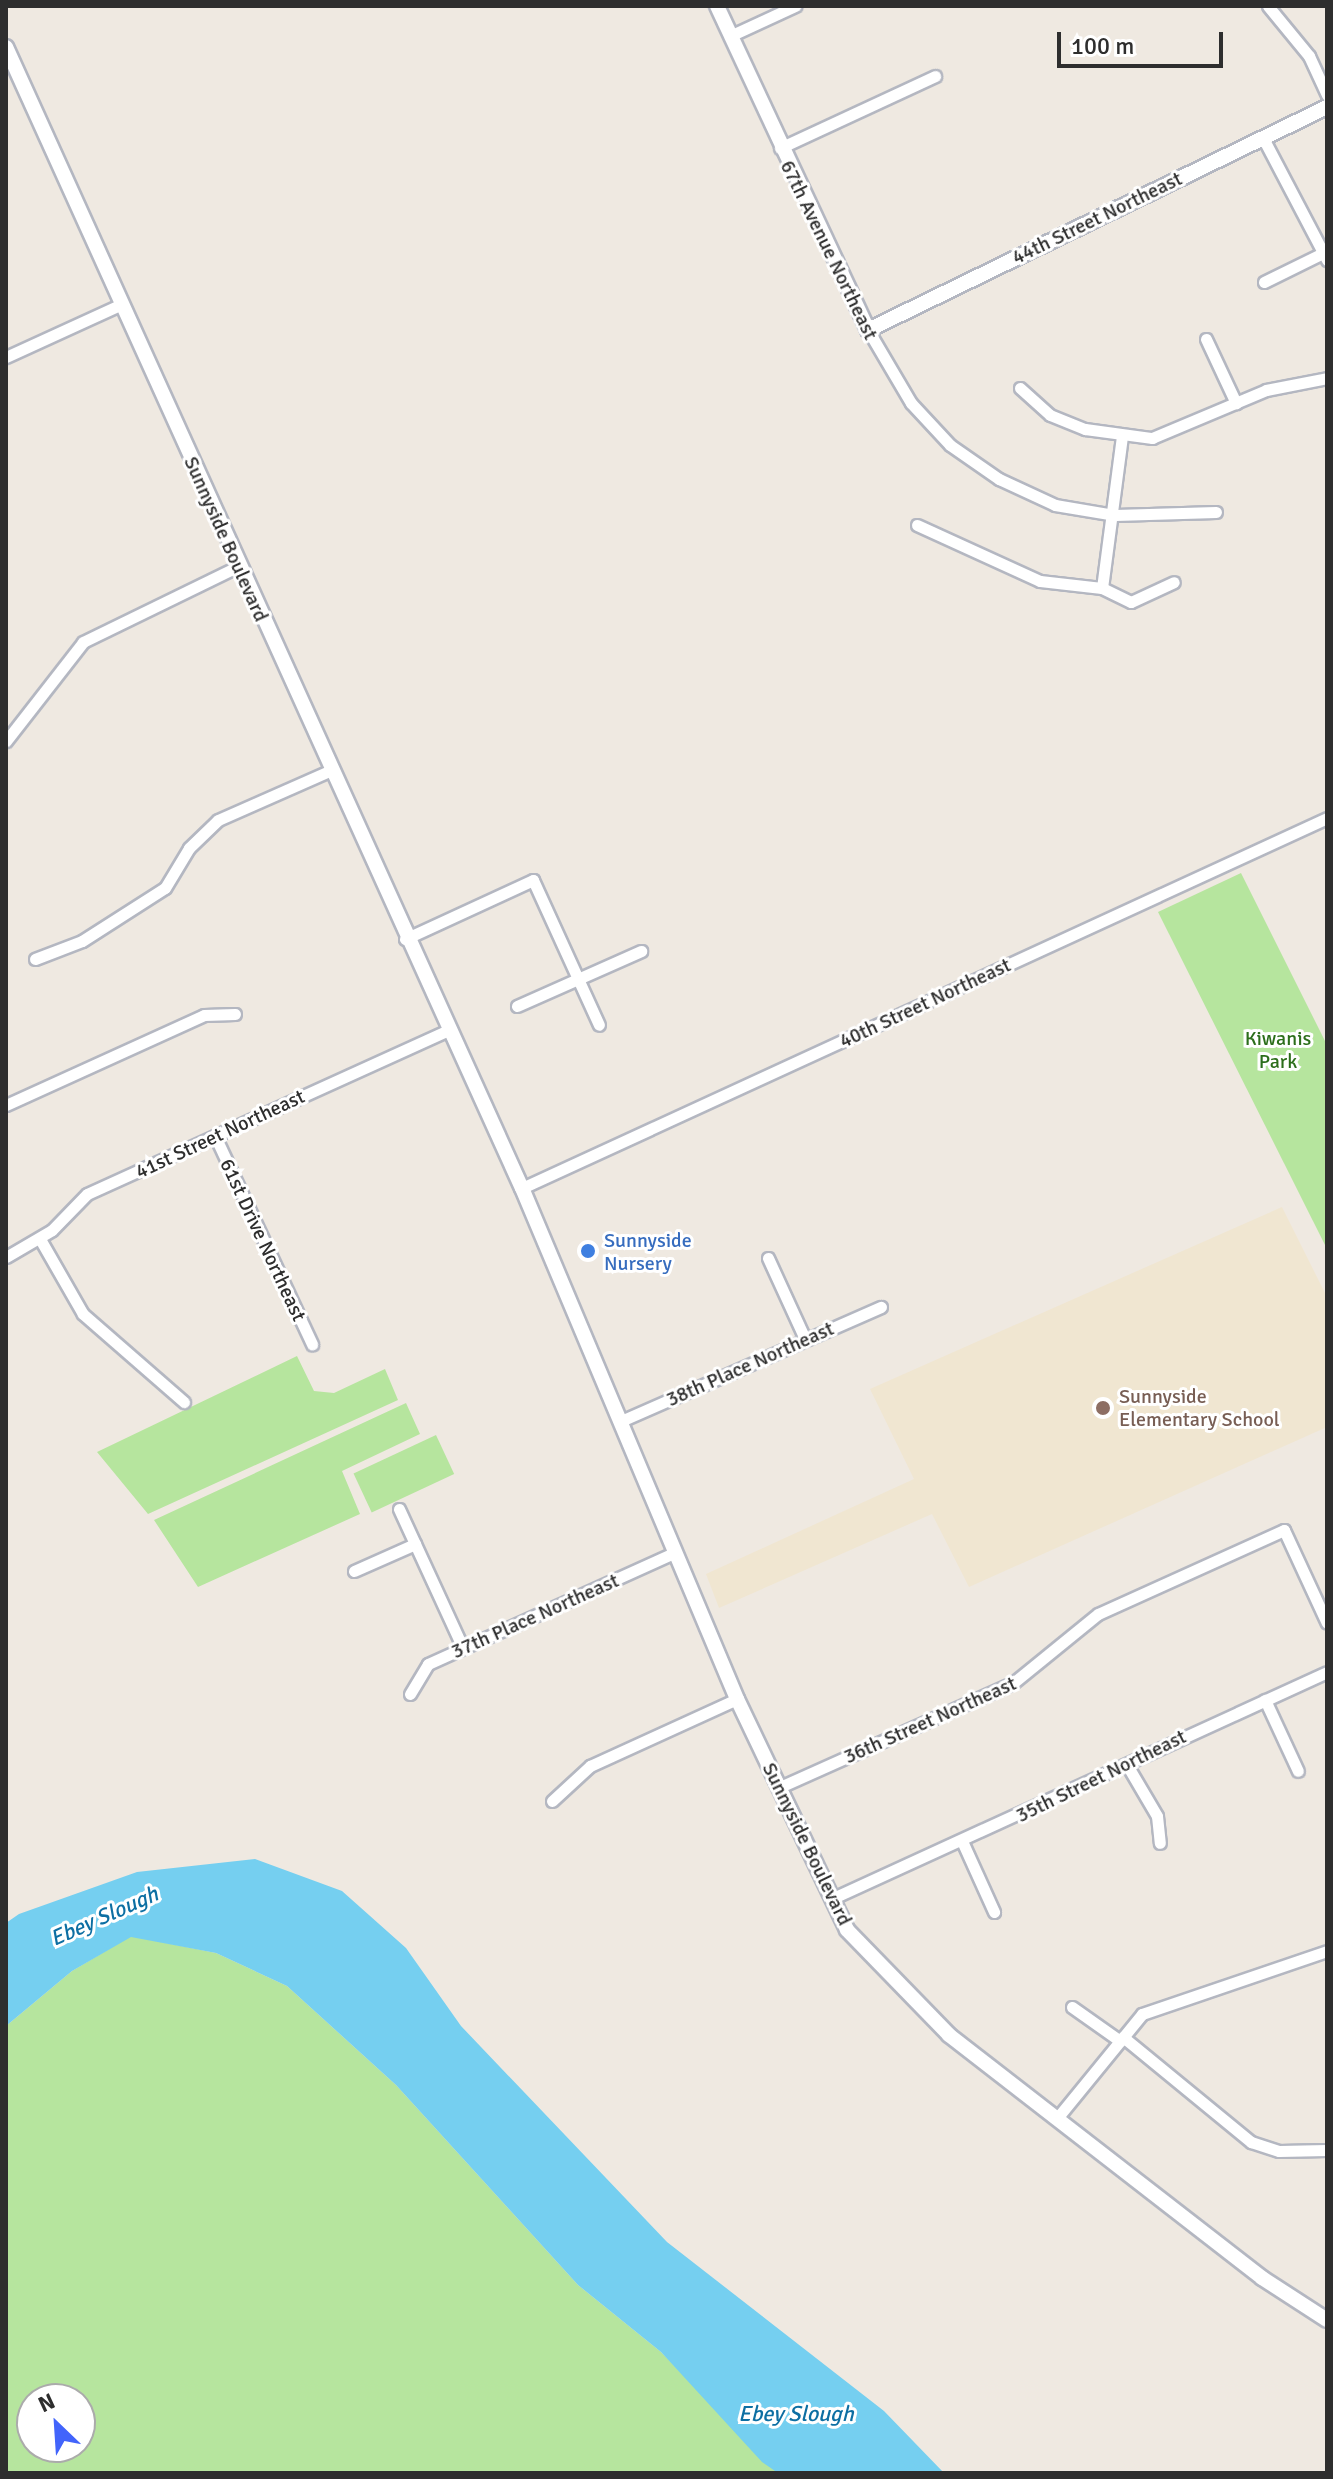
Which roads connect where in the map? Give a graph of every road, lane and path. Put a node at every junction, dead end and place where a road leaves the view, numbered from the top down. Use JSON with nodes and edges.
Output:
{"nodes":[{"id":1,"x":717,"y":6,"type":"edge"},
{"id":2,"x":795,"y":6,"type":"edge"},
{"id":3,"x":1268,"y":6,"type":"edge"},
{"id":4,"x":730,"y":36,"type":"junction"},
{"id":5,"x":6,"y":47,"type":"edge"},
{"id":6,"x":935,"y":76,"type":"dead end"},
{"id":7,"x":1327,"y":95,"type":"edge"},
{"id":8,"x":1327,"y":107,"type":"edge"},
{"id":9,"x":1263,"y":138,"type":"junction"},
{"id":10,"x":780,"y":148,"type":"junction"},
{"id":11,"x":1325,"y":256,"type":"edge"},
{"id":12,"x":1264,"y":282,"type":"dead end"},
{"id":13,"x":122,"y":304,"type":"junction"},
{"id":14,"x":868,"y":330,"type":"junction"},
{"id":15,"x":1206,"y":339,"type":"dead end"},
{"id":16,"x":6,"y":357,"type":"edge"},
{"id":17,"x":1327,"y":378,"type":"edge"},
{"id":18,"x":1020,"y":388,"type":"dead end"},
{"id":19,"x":1236,"y":403,"type":"junction"},
{"id":20,"x":1122,"y":436,"type":"junction"},
{"id":21,"x":1216,"y":512,"type":"dead end"},
{"id":22,"x":1115,"y":515,"type":"junction"},
{"id":23,"x":917,"y":525,"type":"dead end"},
{"id":24,"x":237,"y":567,"type":"junction"},
{"id":25,"x":1174,"y":582,"type":"dead end"},
{"id":26,"x":1102,"y":588,"type":"junction"},
{"id":27,"x":6,"y":741,"type":"edge"},
{"id":28,"x":329,"y":771,"type":"junction"},
{"id":29,"x":1327,"y":818,"type":"edge"},
{"id":30,"x":405,"y":939,"type":"junction"},
{"id":31,"x":641,"y":951,"type":"dead end"},
{"id":32,"x":35,"y":959,"type":"dead end"},
{"id":33,"x":578,"y":980,"type":"junction"},
{"id":34,"x":517,"y":1006,"type":"dead end"},
{"id":35,"x":235,"y":1014,"type":"dead end"},
{"id":36,"x":599,"y":1025,"type":"dead end"},
{"id":37,"x":448,"y":1030,"type":"junction"},
{"id":38,"x":6,"y":1105,"type":"edge"},
{"id":39,"x":215,"y":1136,"type":"junction"},
{"id":40,"x":522,"y":1188,"type":"junction"},
{"id":41,"x":40,"y":1239,"type":"junction"},
{"id":42,"x":6,"y":1257,"type":"edge"},
{"id":43,"x":768,"y":1258,"type":"dead end"},
{"id":44,"x":881,"y":1307,"type":"dead end"},
{"id":45,"x":805,"y":1339,"type":"junction"},
{"id":46,"x":312,"y":1344,"type":"dead end"},
{"id":47,"x":184,"y":1402,"type":"dead end"},
{"id":48,"x":621,"y":1421,"type":"junction"},
{"id":49,"x":399,"y":1509,"type":"dead end"},
{"id":50,"x":415,"y":1544,"type":"junction"},
{"id":51,"x":676,"y":1552,"type":"junction"},
{"id":52,"x":354,"y":1571,"type":"dead end"},
{"id":53,"x":1327,"y":1623,"type":"edge"},
{"id":54,"x":463,"y":1648,"type":"junction"},
{"id":55,"x":1327,"y":1672,"type":"edge"},
{"id":56,"x":410,"y":1694,"type":"dead end"},
{"id":57,"x":737,"y":1699,"type":"junction"},
{"id":58,"x":1265,"y":1700,"type":"junction"},
{"id":59,"x":1127,"y":1765,"type":"junction"},
{"id":60,"x":1298,"y":1771,"type":"dead end"},
{"id":61,"x":780,"y":1787,"type":"junction"},
{"id":62,"x":552,"y":1801,"type":"dead end"},
{"id":63,"x":962,"y":1841,"type":"junction"},
{"id":64,"x":1160,"y":1843,"type":"dead end"},
{"id":65,"x":831,"y":1899,"type":"junction"},
{"id":66,"x":994,"y":1912,"type":"dead end"},
{"id":67,"x":1327,"y":1951,"type":"edge"},
{"id":68,"x":1072,"y":2007,"type":"dead end"},
{"id":69,"x":1122,"y":2039,"type":"junction"},
{"id":70,"x":1058,"y":2117,"type":"junction"},
{"id":71,"x":1327,"y":2150,"type":"edge"},
{"id":72,"x":1327,"y":2320,"type":"edge"}],
"edges":[{"from":1,"to":4,"type":"street","name":"67th Avenue Northeast"},
{"from":2,"to":4,"type":"street"},
{"from":3,"to":7,"type":"street"},
{"from":4,"to":10,"type":"street","name":"67th Avenue Northeast"},
{"from":5,"to":13,"type":"street","name":"Sunnyside Boulevard"},
{"from":6,"to":10,"type":"street"},
{"from":8,"to":9,"type":"street","name":"44th Street Northeast"},
{"from":9,"to":11,"type":"street"},
{"from":9,"to":14,"type":"street","name":"44th Street Northeast"},
{"from":10,"to":14,"type":"street","name":"67th Avenue Northeast"},
{"from":11,"to":12,"type":"street"},
{"from":13,"to":16,"type":"street"},
{"from":13,"to":24,"type":"street","name":"Sunnyside Boulevard"},
{"from":14,"to":22,"type":"street","name":"67th Avenue Northeast"},
{"from":15,"to":19,"type":"street"},
{"from":17,"to":19,"type":"street"},
{"from":18,"to":20,"type":"street"},
{"from":19,"to":20,"type":"street"},
{"from":20,"to":22,"type":"street"},
{"from":21,"to":22,"type":"street","name":"67th Avenue Northeast"},
{"from":22,"to":26,"type":"street"},
{"from":23,"to":26,"type":"street"},
{"from":24,"to":27,"type":"street"},
{"from":24,"to":28,"type":"street","name":"Sunnyside Boulevard"},
{"from":25,"to":26,"type":"street"},
{"from":28,"to":30,"type":"street","name":"Sunnyside Boulevard"},
{"from":28,"to":32,"type":"street"},
{"from":29,"to":40,"type":"street","name":"40th Street Northeast"},
{"from":30,"to":33,"type":"street"},
{"from":30,"to":37,"type":"street","name":"Sunnyside Boulevard"},
{"from":31,"to":33,"type":"street"},
{"from":33,"to":34,"type":"street"},
{"from":33,"to":36,"type":"street"},
{"from":35,"to":38,"type":"street"},
{"from":37,"to":39,"type":"street","name":"41st Street Northeast"},
{"from":37,"to":40,"type":"street","name":"Sunnyside Boulevard"},
{"from":39,"to":41,"type":"street","name":"41st Street Northeast"},
{"from":39,"to":46,"type":"street","name":"61st Drive Northeast"},
{"from":40,"to":48,"type":"street","name":"Sunnyside Boulevard"},
{"from":41,"to":42,"type":"street","name":"41st Street Northeast"},
{"from":41,"to":47,"type":"street"},
{"from":43,"to":45,"type":"street"},
{"from":44,"to":45,"type":"street","name":"38th Place Northeast"},
{"from":45,"to":48,"type":"street","name":"38th Place Northeast"},
{"from":48,"to":51,"type":"street","name":"Sunnyside Boulevard"},
{"from":49,"to":50,"type":"street"},
{"from":50,"to":52,"type":"street"},
{"from":50,"to":54,"type":"street"},
{"from":51,"to":54,"type":"street","name":"37th Place Northeast"},
{"from":51,"to":57,"type":"street","name":"Sunnyside Boulevard"},
{"from":53,"to":61,"type":"street","name":"36th Street Northeast"},
{"from":54,"to":56,"type":"street","name":"37th Place Northeast"},
{"from":55,"to":58,"type":"street","name":"35th Street Northeast"},
{"from":57,"to":61,"type":"street","name":"Sunnyside Boulevard"},
{"from":57,"to":62,"type":"street"},
{"from":58,"to":59,"type":"street","name":"35th Street Northeast"},
{"from":58,"to":60,"type":"street"},
{"from":59,"to":63,"type":"street","name":"35th Street Northeast"},
{"from":59,"to":64,"type":"street"},
{"from":61,"to":65,"type":"street","name":"Sunnyside Boulevard"},
{"from":63,"to":65,"type":"street","name":"35th Street Northeast"},
{"from":63,"to":66,"type":"street"},
{"from":65,"to":70,"type":"street","name":"Sunnyside Boulevard"},
{"from":67,"to":69,"type":"street"},
{"from":68,"to":69,"type":"street"},
{"from":69,"to":70,"type":"street"},
{"from":69,"to":71,"type":"street"},
{"from":70,"to":72,"type":"street","name":"Sunnyside Boulevard"}]}
